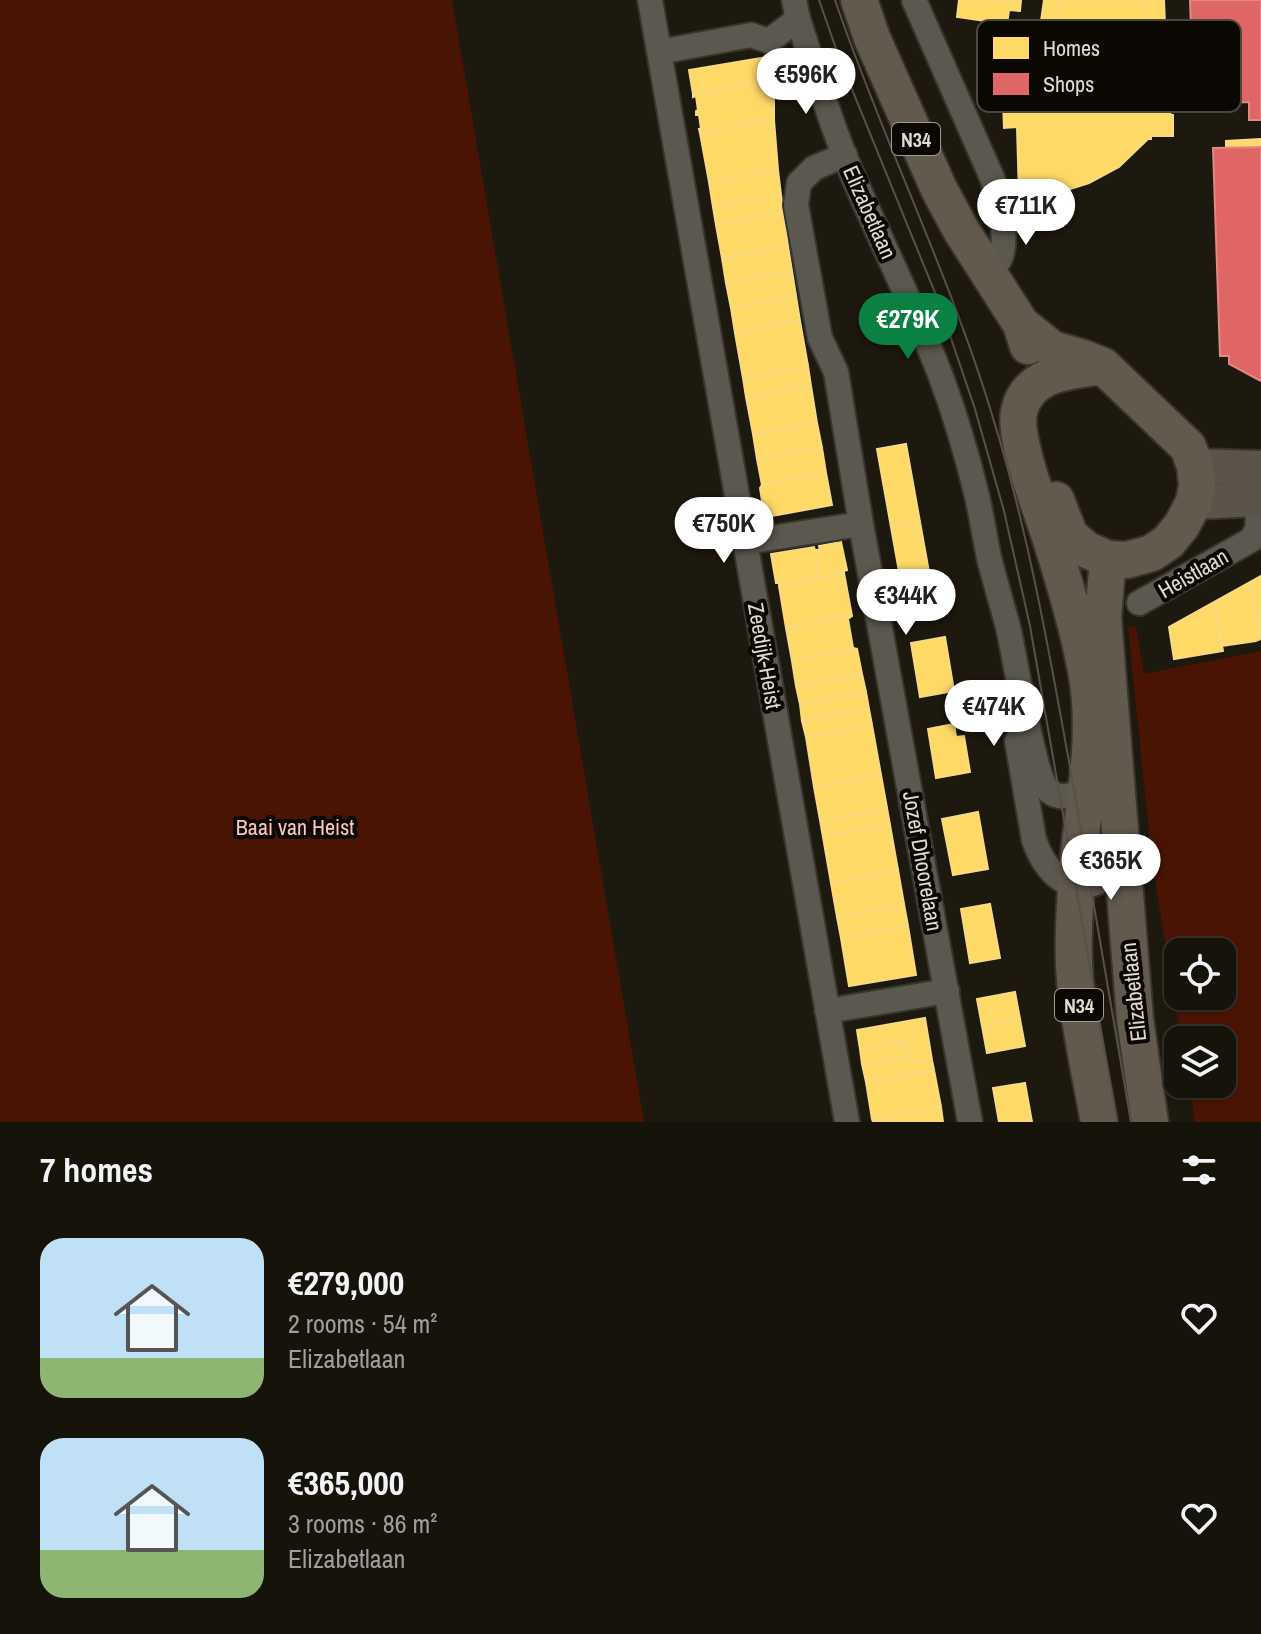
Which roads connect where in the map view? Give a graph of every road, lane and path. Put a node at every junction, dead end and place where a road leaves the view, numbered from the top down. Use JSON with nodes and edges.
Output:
{"nodes":[{"id":1,"x":650,"y":0,"type":"edge"},
{"id":2,"x":859,"y":0,"type":"edge"},
{"id":3,"x":914,"y":0,"type":"edge"},
{"id":4,"x":796,"y":9,"type":"edge"},
{"id":5,"x":659,"y":52,"type":"junction"},
{"id":6,"x":845,"y":155,"type":"junction"},
{"id":7,"x":987,"y":272,"type":"junction"},
{"id":8,"x":1021,"y":324,"type":"junction"},
{"id":9,"x":1103,"y":366,"type":"junction"},
{"id":10,"x":1037,"y":383,"type":"junction"},
{"id":11,"x":1195,"y":466,"type":"junction"},
{"id":12,"x":1029,"y":473,"type":"junction"},
{"id":13,"x":1260,"y":489,"type":"edge"},
{"id":14,"x":1194,"y":502,"type":"junction"},
{"id":15,"x":861,"y":524,"type":"junction"},
{"id":16,"x":745,"y":542,"type":"junction"},
{"id":17,"x":1108,"y":559,"type":"junction"},
{"id":18,"x":990,"y":561,"type":"junction"},
{"id":19,"x":1139,"y":603,"type":"dead end"},
{"id":20,"x":1087,"y":785,"type":"junction"},
{"id":21,"x":1122,"y":862,"type":"junction"},
{"id":22,"x":1076,"y":886,"type":"junction"},
{"id":23,"x":947,"y":991,"type":"junction"},
{"id":24,"x":827,"y":1011,"type":"junction"},
{"id":25,"x":847,"y":1122,"type":"edge"},
{"id":26,"x":970,"y":1122,"type":"edge"},
{"id":27,"x":1099,"y":1122,"type":"edge"},
{"id":28,"x":1150,"y":1122,"type":"edge"}],
"edges":[{"from":1,"to":5,"type":"street","name":"Zeedijk-Heist"},
{"from":2,"to":7,"type":"main road","number":"N34"},
{"from":3,"to":7,"type":"street"},
{"from":4,"to":5,"type":"street"},
{"from":4,"to":6,"type":"street","name":"Elizabetlaan"},
{"from":5,"to":16,"type":"street","name":"Zeedijk-Heist"},
{"from":6,"to":15,"type":"street","name":"Jozef Dhoorelaan"},
{"from":6,"to":18,"type":"street","name":"Elizabetlaan"},
{"from":7,"to":8,"type":"main road","number":"N34"},
{"from":8,"to":9,"type":"main road","number":"N34"},
{"from":8,"to":10,"type":"main road","number":"N34"},
{"from":9,"to":10,"type":"main road"},
{"from":9,"to":11,"type":"main road","number":"N34"},
{"from":10,"to":12,"type":"main road","number":"N34"},
{"from":11,"to":13,"type":"main road"},
{"from":11,"to":14,"type":"main road"},
{"from":12,"to":17,"type":"main road"},
{"from":12,"to":20,"type":"main road","number":"N34"},
{"from":13,"to":14,"type":"main road"},
{"from":13,"to":19,"type":"street","name":"Heistlaan"},
{"from":14,"to":17,"type":"main road"},
{"from":15,"to":16,"type":"street"},
{"from":15,"to":23,"type":"street","name":"Jozef Dhoorelaan"},
{"from":16,"to":24,"type":"street","name":"Zeedijk-Heist"},
{"from":17,"to":21,"type":"main road","name":"Elizabetlaan","number":"N34"},
{"from":18,"to":20,"type":"street","name":"Elizabetlaan"},
{"from":18,"to":22,"type":"street","name":"Elizabetlaan"},
{"from":20,"to":22,"type":"main road","number":"N34"},
{"from":21,"to":22,"type":"street"},
{"from":21,"to":28,"type":"main road","name":"Elizabetlaan","number":"N34"},
{"from":22,"to":27,"type":"main road","number":"N34"},
{"from":23,"to":24,"type":"street"},
{"from":23,"to":26,"type":"street","name":"Jozef Dhoorelaan"},
{"from":24,"to":25,"type":"street","name":"Zeedijk-Heist"}]}
